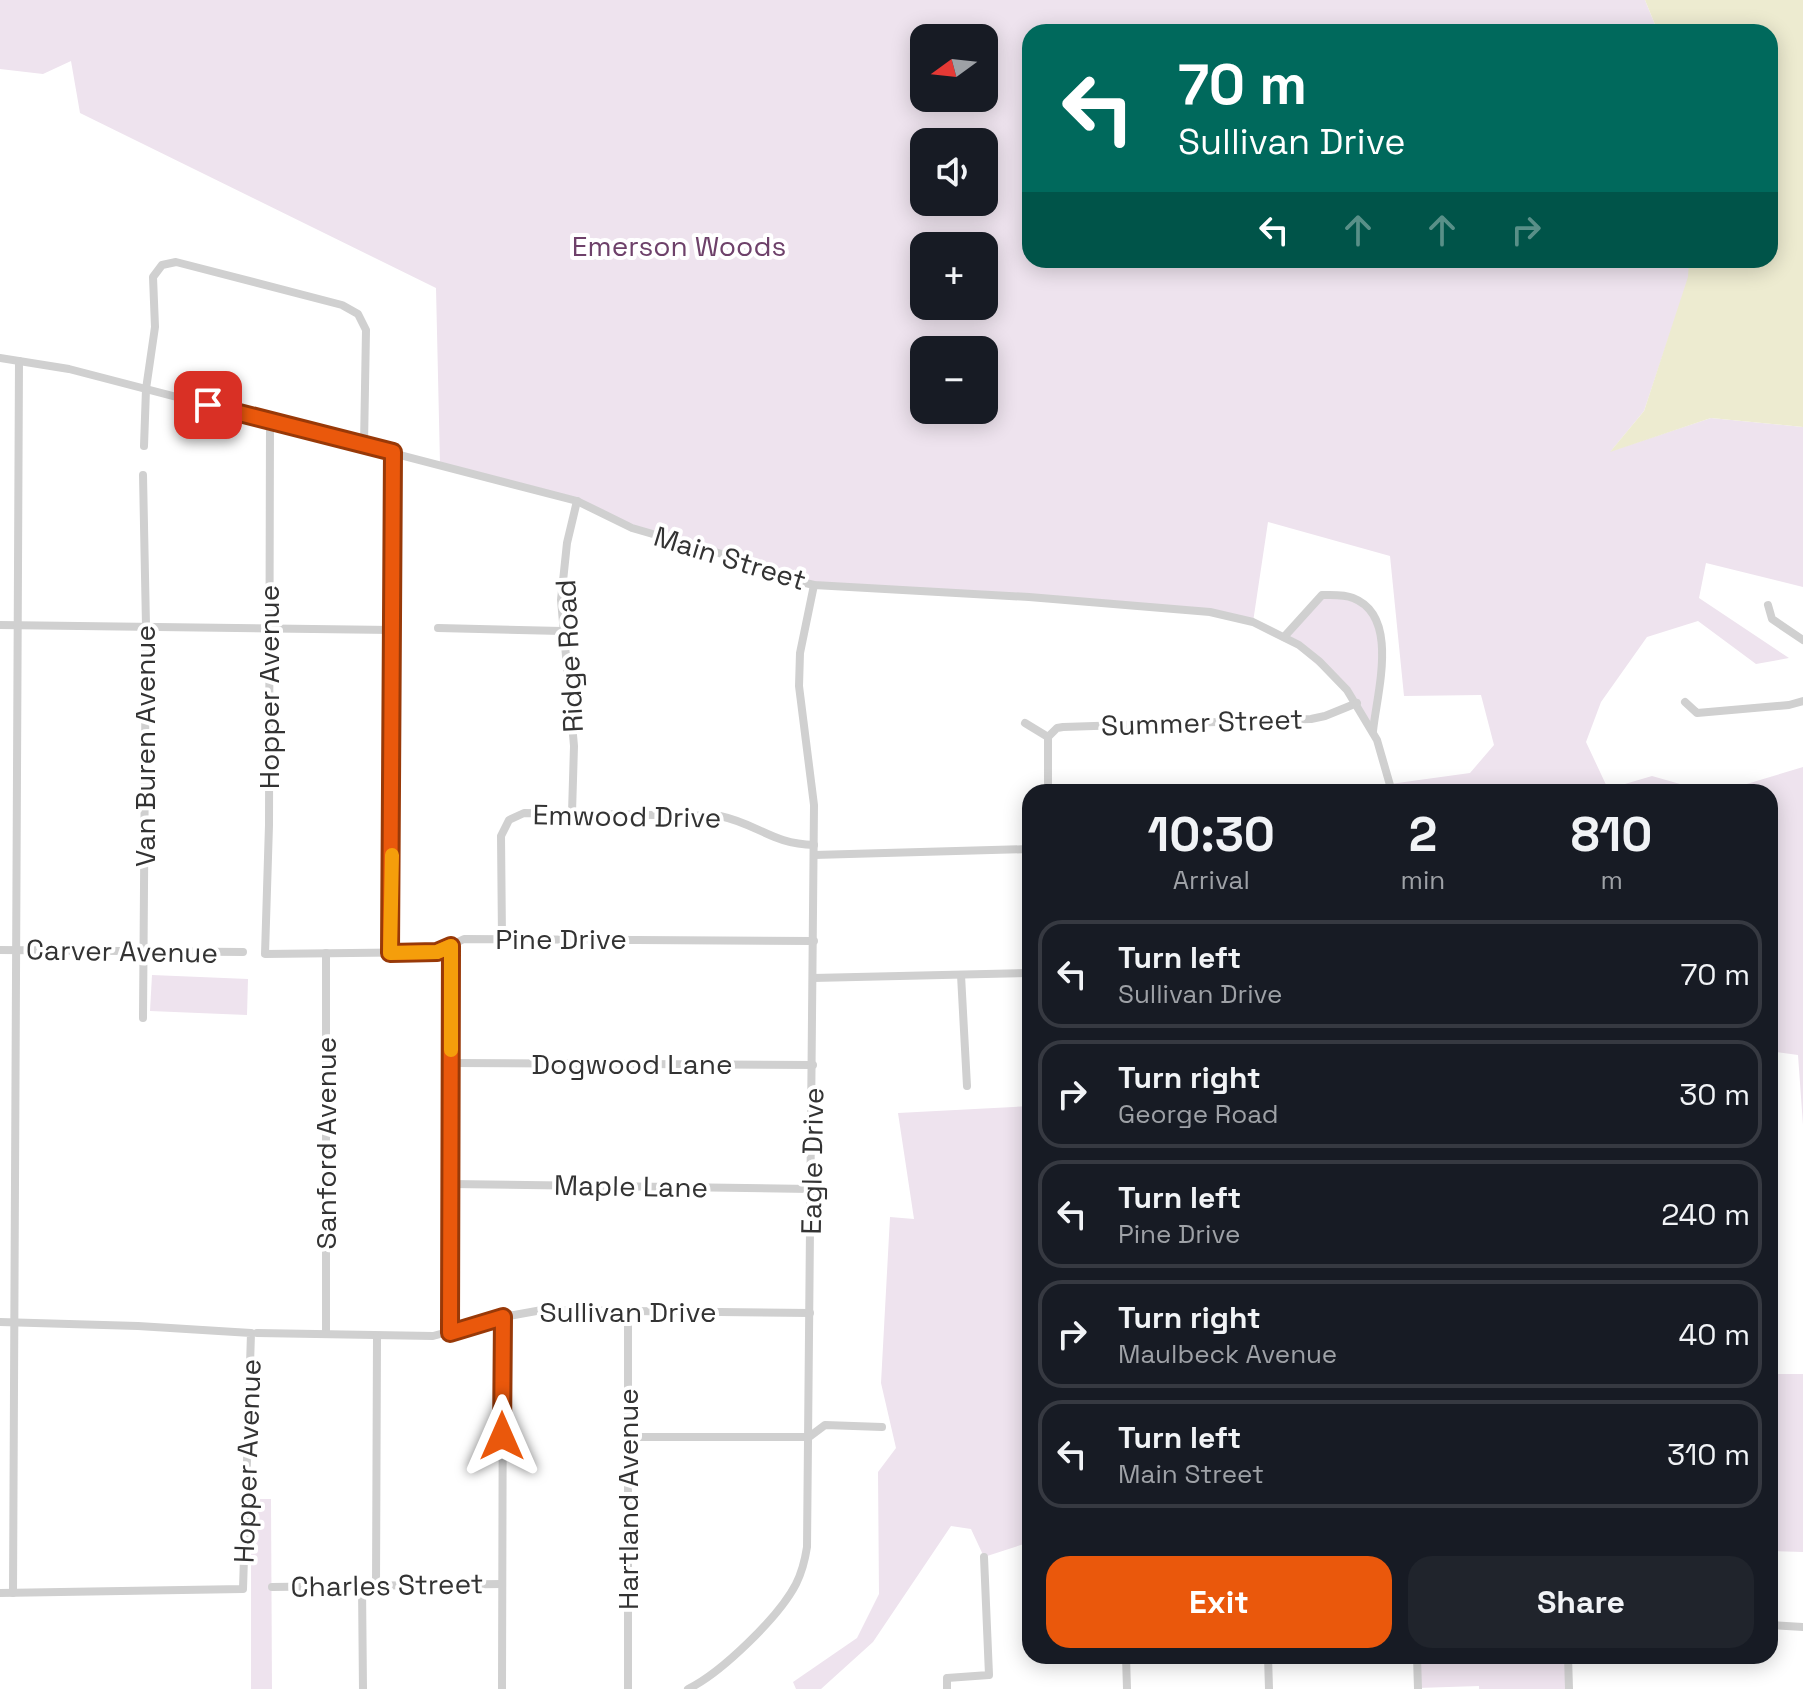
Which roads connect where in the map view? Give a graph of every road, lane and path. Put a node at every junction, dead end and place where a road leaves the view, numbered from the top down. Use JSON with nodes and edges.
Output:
{"nodes":[{"id":1,"x":0,"y":358,"type":"edge"},
{"id":2,"x":19,"y":361,"type":"junction"},
{"id":3,"x":146,"y":389,"type":"junction"},
{"id":4,"x":270,"y":421,"type":"junction"},
{"id":5,"x":364,"y":445,"type":"junction"},
{"id":6,"x":144,"y":446,"type":"dead end"},
{"id":7,"x":393,"y":452,"type":"junction"},
{"id":8,"x":143,"y":475,"type":"dead end"},
{"id":9,"x":577,"y":501,"type":"junction"},
{"id":10,"x":814,"y":585,"type":"junction"},
{"id":11,"x":1768,"y":605,"type":"dead end"},
{"id":12,"x":17,"y":624,"type":"junction"},
{"id":13,"x":0,"y":625,"type":"edge"},
{"id":14,"x":146,"y":626,"type":"junction"},
{"id":15,"x":269,"y":628,"type":"junction"},
{"id":16,"x":438,"y":628,"type":"dead end"},
{"id":17,"x":392,"y":630,"type":"junction"},
{"id":18,"x":562,"y":631,"type":"junction"},
{"id":19,"x":1284,"y":637,"type":"junction"},
{"id":20,"x":1803,"y":640,"type":"edge"},
{"id":21,"x":1803,"y":701,"type":"edge"},
{"id":22,"x":1685,"y":702,"type":"dead end"},
{"id":23,"x":1357,"y":703,"type":"junction"},
{"id":24,"x":1025,"y":723,"type":"dead end"},
{"id":25,"x":1373,"y":731,"type":"junction"},
{"id":26,"x":1048,"y":737,"type":"junction"},
{"id":27,"x":1048,"y":784,"type":"edge"},
{"id":28,"x":1390,"y":784,"type":"edge"},
{"id":29,"x":572,"y":813,"type":"junction"},
{"id":30,"x":1022,"y":849,"type":"edge"},
{"id":31,"x":814,"y":850,"type":"junction"},
{"id":32,"x":502,"y":939,"type":"junction"},
{"id":33,"x":814,"y":941,"type":"junction"},
{"id":34,"x":451,"y":946,"type":"junction"},
{"id":35,"x":0,"y":950,"type":"edge"},
{"id":36,"x":16,"y":950,"type":"junction"},
{"id":37,"x":145,"y":951,"type":"junction"},
{"id":38,"x":243,"y":952,"type":"dead end"},
{"id":39,"x":326,"y":953,"type":"junction"},
{"id":40,"x":390,"y":953,"type":"junction"},
{"id":41,"x":265,"y":954,"type":"joint"},
{"id":42,"x":1022,"y":973,"type":"edge"},
{"id":43,"x":961,"y":975,"type":"junction"},
{"id":44,"x":813,"y":978,"type":"junction"},
{"id":45,"x":143,"y":1018,"type":"dead end"},
{"id":46,"x":451,"y":1063,"type":"junction"},
{"id":47,"x":813,"y":1065,"type":"junction"},
{"id":48,"x":967,"y":1086,"type":"dead end"},
{"id":49,"x":450,"y":1184,"type":"junction"},
{"id":50,"x":811,"y":1189,"type":"junction"},
{"id":51,"x":628,"y":1310,"type":"junction"},
{"id":52,"x":810,"y":1313,"type":"junction"},
{"id":53,"x":503,"y":1317,"type":"junction"},
{"id":54,"x":0,"y":1322,"type":"edge"},
{"id":55,"x":14,"y":1322,"type":"junction"},
{"id":56,"x":254,"y":1333,"type":"junction"},
{"id":57,"x":326,"y":1333,"type":"junction"},
{"id":58,"x":450,"y":1333,"type":"junction"},
{"id":59,"x":377,"y":1336,"type":"junction"},
{"id":60,"x":882,"y":1427,"type":"dead end"},
{"id":61,"x":628,"y":1437,"type":"junction"},
{"id":62,"x":809,"y":1437,"type":"junction"},
{"id":63,"x":984,"y":1557,"type":"dead end"},
{"id":64,"x":502,"y":1584,"type":"junction"},
{"id":65,"x":362,"y":1586,"type":"junction"},
{"id":66,"x":376,"y":1586,"type":"junction"},
{"id":67,"x":272,"y":1587,"type":"dead end"},
{"id":68,"x":0,"y":1593,"type":"edge"},
{"id":69,"x":13,"y":1593,"type":"junction"},
{"id":70,"x":1778,"y":1625,"type":"edge"},
{"id":71,"x":1803,"y":1627,"type":"edge"},
{"id":72,"x":1126,"y":1664,"type":"edge"},
{"id":73,"x":1268,"y":1664,"type":"edge"},
{"id":74,"x":1417,"y":1664,"type":"edge"},
{"id":75,"x":1568,"y":1664,"type":"edge"},
{"id":76,"x":363,"y":1689,"type":"edge"},
{"id":77,"x":502,"y":1689,"type":"edge"},
{"id":78,"x":628,"y":1689,"type":"edge"},
{"id":79,"x":688,"y":1689,"type":"edge"},
{"id":80,"x":947,"y":1689,"type":"edge"},
{"id":81,"x":1127,"y":1689,"type":"edge"},
{"id":82,"x":1269,"y":1689,"type":"edge"},
{"id":83,"x":1418,"y":1689,"type":"edge"},
{"id":84,"x":1569,"y":1689,"type":"edge"}],
"edges":[{"from":1,"to":2,"type":"street","name":"Main Street"},
{"from":2,"to":3,"type":"street","name":"Main Street"},
{"from":2,"to":12,"type":"street"},
{"from":3,"to":4,"type":"street","name":"Main Street"},
{"from":3,"to":5,"type":"street"},
{"from":3,"to":6,"type":"street"},
{"from":4,"to":5,"type":"street","name":"Main Street"},
{"from":4,"to":15,"type":"street","name":"Hopper Avenue"},
{"from":5,"to":7,"type":"street","name":"Main Street"},
{"from":7,"to":9,"type":"street","name":"Main Street"},
{"from":7,"to":17,"type":"street"},
{"from":8,"to":14,"type":"street","name":"Van Buren Avenue"},
{"from":9,"to":10,"type":"street","name":"Main Street"},
{"from":9,"to":18,"type":"street","name":"Ridge Road"},
{"from":10,"to":19,"type":"street","name":"Main Street"},
{"from":10,"to":31,"type":"street","name":"Eagle Drive"},
{"from":11,"to":20,"type":"street"},
{"from":12,"to":13,"type":"street"},
{"from":12,"to":14,"type":"street"},
{"from":12,"to":36,"type":"street"},
{"from":14,"to":15,"type":"street"},
{"from":14,"to":37,"type":"street","name":"Van Buren Avenue"},
{"from":15,"to":17,"type":"street"},
{"from":15,"to":41,"type":"street","name":"Hopper Avenue"},
{"from":16,"to":18,"type":"street"},
{"from":17,"to":40,"type":"street"},
{"from":18,"to":29,"type":"street","name":"Ridge Road"},
{"from":19,"to":23,"type":"street","name":"Main Street"},
{"from":19,"to":25,"type":"street"},
{"from":21,"to":22,"type":"street"},
{"from":23,"to":25,"type":"street","name":"Main Street"},
{"from":23,"to":26,"type":"street","name":"Summer Street"},
{"from":24,"to":26,"type":"street"},
{"from":25,"to":28,"type":"street","name":"Main Street"},
{"from":26,"to":27,"type":"street"},
{"from":29,"to":31,"type":"street","name":"Emwood Drive"},
{"from":29,"to":32,"type":"street","name":"Emwood Drive"},
{"from":30,"to":31,"type":"street","name":"Emwood Drive"},
{"from":31,"to":33,"type":"street","name":"Eagle Drive"},
{"from":32,"to":33,"type":"street","name":"Pine Drive"},
{"from":32,"to":34,"type":"street","name":"Pine Drive"},
{"from":33,"to":44,"type":"street","name":"Eagle Drive"},
{"from":34,"to":40,"type":"street","name":"Pine Drive"},
{"from":34,"to":46,"type":"street"},
{"from":35,"to":36,"type":"street","name":"Carver Avenue"},
{"from":36,"to":37,"type":"street","name":"Carver Avenue"},
{"from":36,"to":55,"type":"street"},
{"from":37,"to":38,"type":"street","name":"Carver Avenue"},
{"from":37,"to":45,"type":"street","name":"Van Buren Avenue"},
{"from":39,"to":40,"type":"street","name":"Pine Drive"},
{"from":39,"to":41,"type":"street","name":"Pine Drive"},
{"from":39,"to":57,"type":"street","name":"Sanford Avenue"},
{"from":42,"to":43,"type":"street"},
{"from":43,"to":44,"type":"street"},
{"from":43,"to":48,"type":"street"},
{"from":44,"to":47,"type":"street","name":"Eagle Drive"},
{"from":46,"to":47,"type":"street","name":"Dogwood Lane"},
{"from":46,"to":49,"type":"street"},
{"from":47,"to":50,"type":"street","name":"Eagle Drive"},
{"from":49,"to":50,"type":"street","name":"Maple Lane"},
{"from":49,"to":58,"type":"street"},
{"from":50,"to":52,"type":"street","name":"Eagle Drive"},
{"from":51,"to":52,"type":"street","name":"Sullivan Drive"},
{"from":51,"to":53,"type":"street","name":"Sullivan Drive"},
{"from":51,"to":61,"type":"street","name":"Hartland Avenue"},
{"from":52,"to":62,"type":"street","name":"Eagle Drive"},
{"from":53,"to":58,"type":"street","name":"Sullivan Drive"},
{"from":53,"to":64,"type":"street"},
{"from":54,"to":55,"type":"street","name":"Sullivan Drive"},
{"from":55,"to":56,"type":"street","name":"Sullivan Drive"},
{"from":55,"to":69,"type":"street"},
{"from":56,"to":57,"type":"street","name":"Sullivan Drive"},
{"from":56,"to":69,"type":"street","name":"Hopper Avenue"},
{"from":57,"to":59,"type":"street","name":"Sullivan Drive"},
{"from":58,"to":59,"type":"street","name":"Sullivan Drive"},
{"from":59,"to":66,"type":"street"},
{"from":60,"to":62,"type":"street"},
{"from":61,"to":62,"type":"street"},
{"from":61,"to":78,"type":"street","name":"Hartland Avenue"},
{"from":62,"to":79,"type":"street","name":"Eagle Drive"},
{"from":63,"to":80,"type":"street"},
{"from":64,"to":66,"type":"street","name":"Charles Street"},
{"from":64,"to":77,"type":"street"},
{"from":65,"to":66,"type":"street","name":"Charles Street"},
{"from":65,"to":67,"type":"street","name":"Charles Street"},
{"from":65,"to":76,"type":"street"},
{"from":68,"to":69,"type":"street"},
{"from":70,"to":71,"type":"street"},
{"from":72,"to":81,"type":"street"},
{"from":73,"to":82,"type":"street"},
{"from":74,"to":83,"type":"street"},
{"from":75,"to":84,"type":"street"}]}
